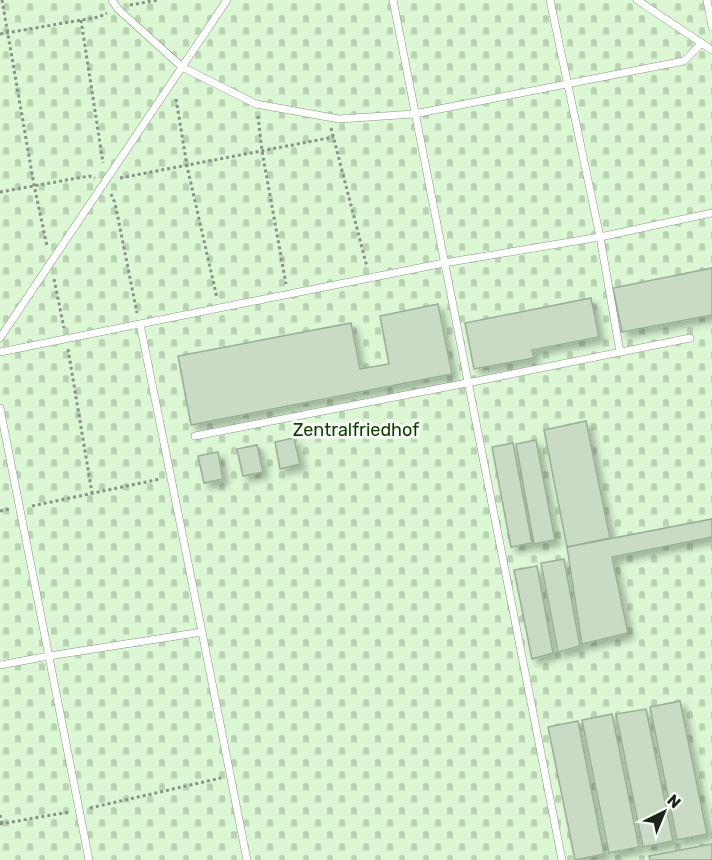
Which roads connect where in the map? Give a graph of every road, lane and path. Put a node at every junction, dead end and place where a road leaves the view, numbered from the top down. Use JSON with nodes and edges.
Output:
{"nodes":[{"id":1,"x":112,"y":0,"type":"edge"},
{"id":2,"x":158,"y":0,"type":"edge"},
{"id":3,"x":227,"y":0,"type":"edge"},
{"id":4,"x":393,"y":0,"type":"edge"},
{"id":5,"x":550,"y":0,"type":"edge"},
{"id":6,"x":637,"y":0,"type":"edge"},
{"id":7,"x":707,"y":0,"type":"edge"},
{"id":8,"x":117,"y":7,"type":"junction"},
{"id":9,"x":81,"y":20,"type":"junction"},
{"id":10,"x":712,"y":27,"type":"edge"},
{"id":11,"x":0,"y":34,"type":"edge"},
{"id":12,"x":702,"y":43,"type":"junction"},
{"id":13,"x":712,"y":50,"type":"edge"},
{"id":14,"x":182,"y":67,"type":"junction"},
{"id":15,"x":173,"y":81,"type":"junction"},
{"id":16,"x":568,"y":85,"type":"junction"},
{"id":17,"x":256,"y":104,"type":"junction"},
{"id":18,"x":414,"y":114,"type":"junction"},
{"id":19,"x":328,"y":117,"type":"junction"},
{"id":20,"x":334,"y":137,"type":"junction"},
{"id":21,"x":262,"y":151,"type":"junction"},
{"id":22,"x":186,"y":166,"type":"junction"},
{"id":23,"x":105,"y":181,"type":"junction"},
{"id":24,"x":0,"y":192,"type":"edge"},
{"id":25,"x":712,"y":213,"type":"edge"},
{"id":26,"x":600,"y":237,"type":"junction"},
{"id":27,"x":444,"y":263,"type":"junction"},
{"id":28,"x":370,"y":278,"type":"junction"},
{"id":29,"x":288,"y":294,"type":"junction"},
{"id":30,"x":219,"y":308,"type":"junction"},
{"id":31,"x":140,"y":324,"type":"junction"},
{"id":32,"x":0,"y":338,"type":"edge"},
{"id":33,"x":690,"y":338,"type":"dead end"},
{"id":34,"x":0,"y":352,"type":"edge"},
{"id":35,"x":620,"y":352,"type":"junction"},
{"id":36,"x":467,"y":383,"type":"junction"},
{"id":37,"x":0,"y":408,"type":"edge"},
{"id":38,"x":195,"y":436,"type":"dead end"},
{"id":39,"x":171,"y":477,"type":"junction"},
{"id":40,"x":20,"y":508,"type":"junction"},
{"id":41,"x":0,"y":511,"type":"edge"},
{"id":42,"x":202,"y":632,"type":"junction"},
{"id":43,"x":49,"y":656,"type":"junction"},
{"id":44,"x":0,"y":665,"type":"edge"},
{"id":45,"x":231,"y":775,"type":"junction"},
{"id":46,"x":80,"y":811,"type":"junction"},
{"id":47,"x":0,"y":815,"type":"edge"},
{"id":48,"x":1,"y":824,"type":"edge"},
{"id":49,"x":89,"y":860,"type":"edge"},
{"id":50,"x":247,"y":860,"type":"edge"},
{"id":51,"x":562,"y":860,"type":"edge"}],
"edges":[{"from":1,"to":8,"type":"lane"},
{"from":2,"to":8,"type":"path"},
{"from":3,"to":14,"type":"lane"},
{"from":4,"to":18,"type":"lane"},
{"from":5,"to":16,"type":"lane"},
{"from":6,"to":12,"type":"lane"},
{"from":7,"to":10,"type":"lane"},
{"from":8,"to":9,"type":"path"},
{"from":8,"to":14,"type":"lane"},
{"from":9,"to":11,"type":"path"},
{"from":9,"to":23,"type":"path"},
{"from":12,"to":13,"type":"lane"},
{"from":12,"to":16,"type":"lane"},
{"from":14,"to":15,"type":"lane"},
{"from":14,"to":17,"type":"lane"},
{"from":15,"to":22,"type":"path"},
{"from":15,"to":23,"type":"lane"},
{"from":16,"to":18,"type":"lane"},
{"from":16,"to":26,"type":"lane"},
{"from":17,"to":19,"type":"lane"},
{"from":17,"to":21,"type":"path"},
{"from":18,"to":19,"type":"lane"},
{"from":18,"to":27,"type":"lane"},
{"from":19,"to":20,"type":"path"},
{"from":20,"to":21,"type":"path"},
{"from":20,"to":28,"type":"path"},
{"from":21,"to":22,"type":"path"},
{"from":21,"to":29,"type":"path"},
{"from":22,"to":23,"type":"path"},
{"from":22,"to":30,"type":"path"},
{"from":23,"to":24,"type":"path"},
{"from":23,"to":31,"type":"path"},
{"from":23,"to":32,"type":"lane"},
{"from":25,"to":26,"type":"lane"},
{"from":26,"to":27,"type":"lane"},
{"from":26,"to":35,"type":"lane"},
{"from":27,"to":28,"type":"lane"},
{"from":27,"to":36,"type":"lane"},
{"from":28,"to":29,"type":"lane"},
{"from":29,"to":30,"type":"lane"},
{"from":30,"to":31,"type":"lane"},
{"from":31,"to":34,"type":"lane"},
{"from":31,"to":39,"type":"lane"},
{"from":33,"to":35,"type":"lane"},
{"from":35,"to":36,"type":"lane"},
{"from":36,"to":38,"type":"lane"},
{"from":36,"to":51,"type":"lane"},
{"from":37,"to":40,"type":"lane"},
{"from":39,"to":40,"type":"path"},
{"from":39,"to":42,"type":"lane"},
{"from":40,"to":41,"type":"path"},
{"from":40,"to":43,"type":"lane"},
{"from":42,"to":43,"type":"lane"},
{"from":42,"to":45,"type":"lane"},
{"from":43,"to":44,"type":"lane"},
{"from":43,"to":46,"type":"lane"},
{"from":45,"to":46,"type":"path"},
{"from":45,"to":50,"type":"lane"},
{"from":46,"to":48,"type":"path"},
{"from":46,"to":49,"type":"lane"},
{"from":47,"to":48,"type":"path"}]}
